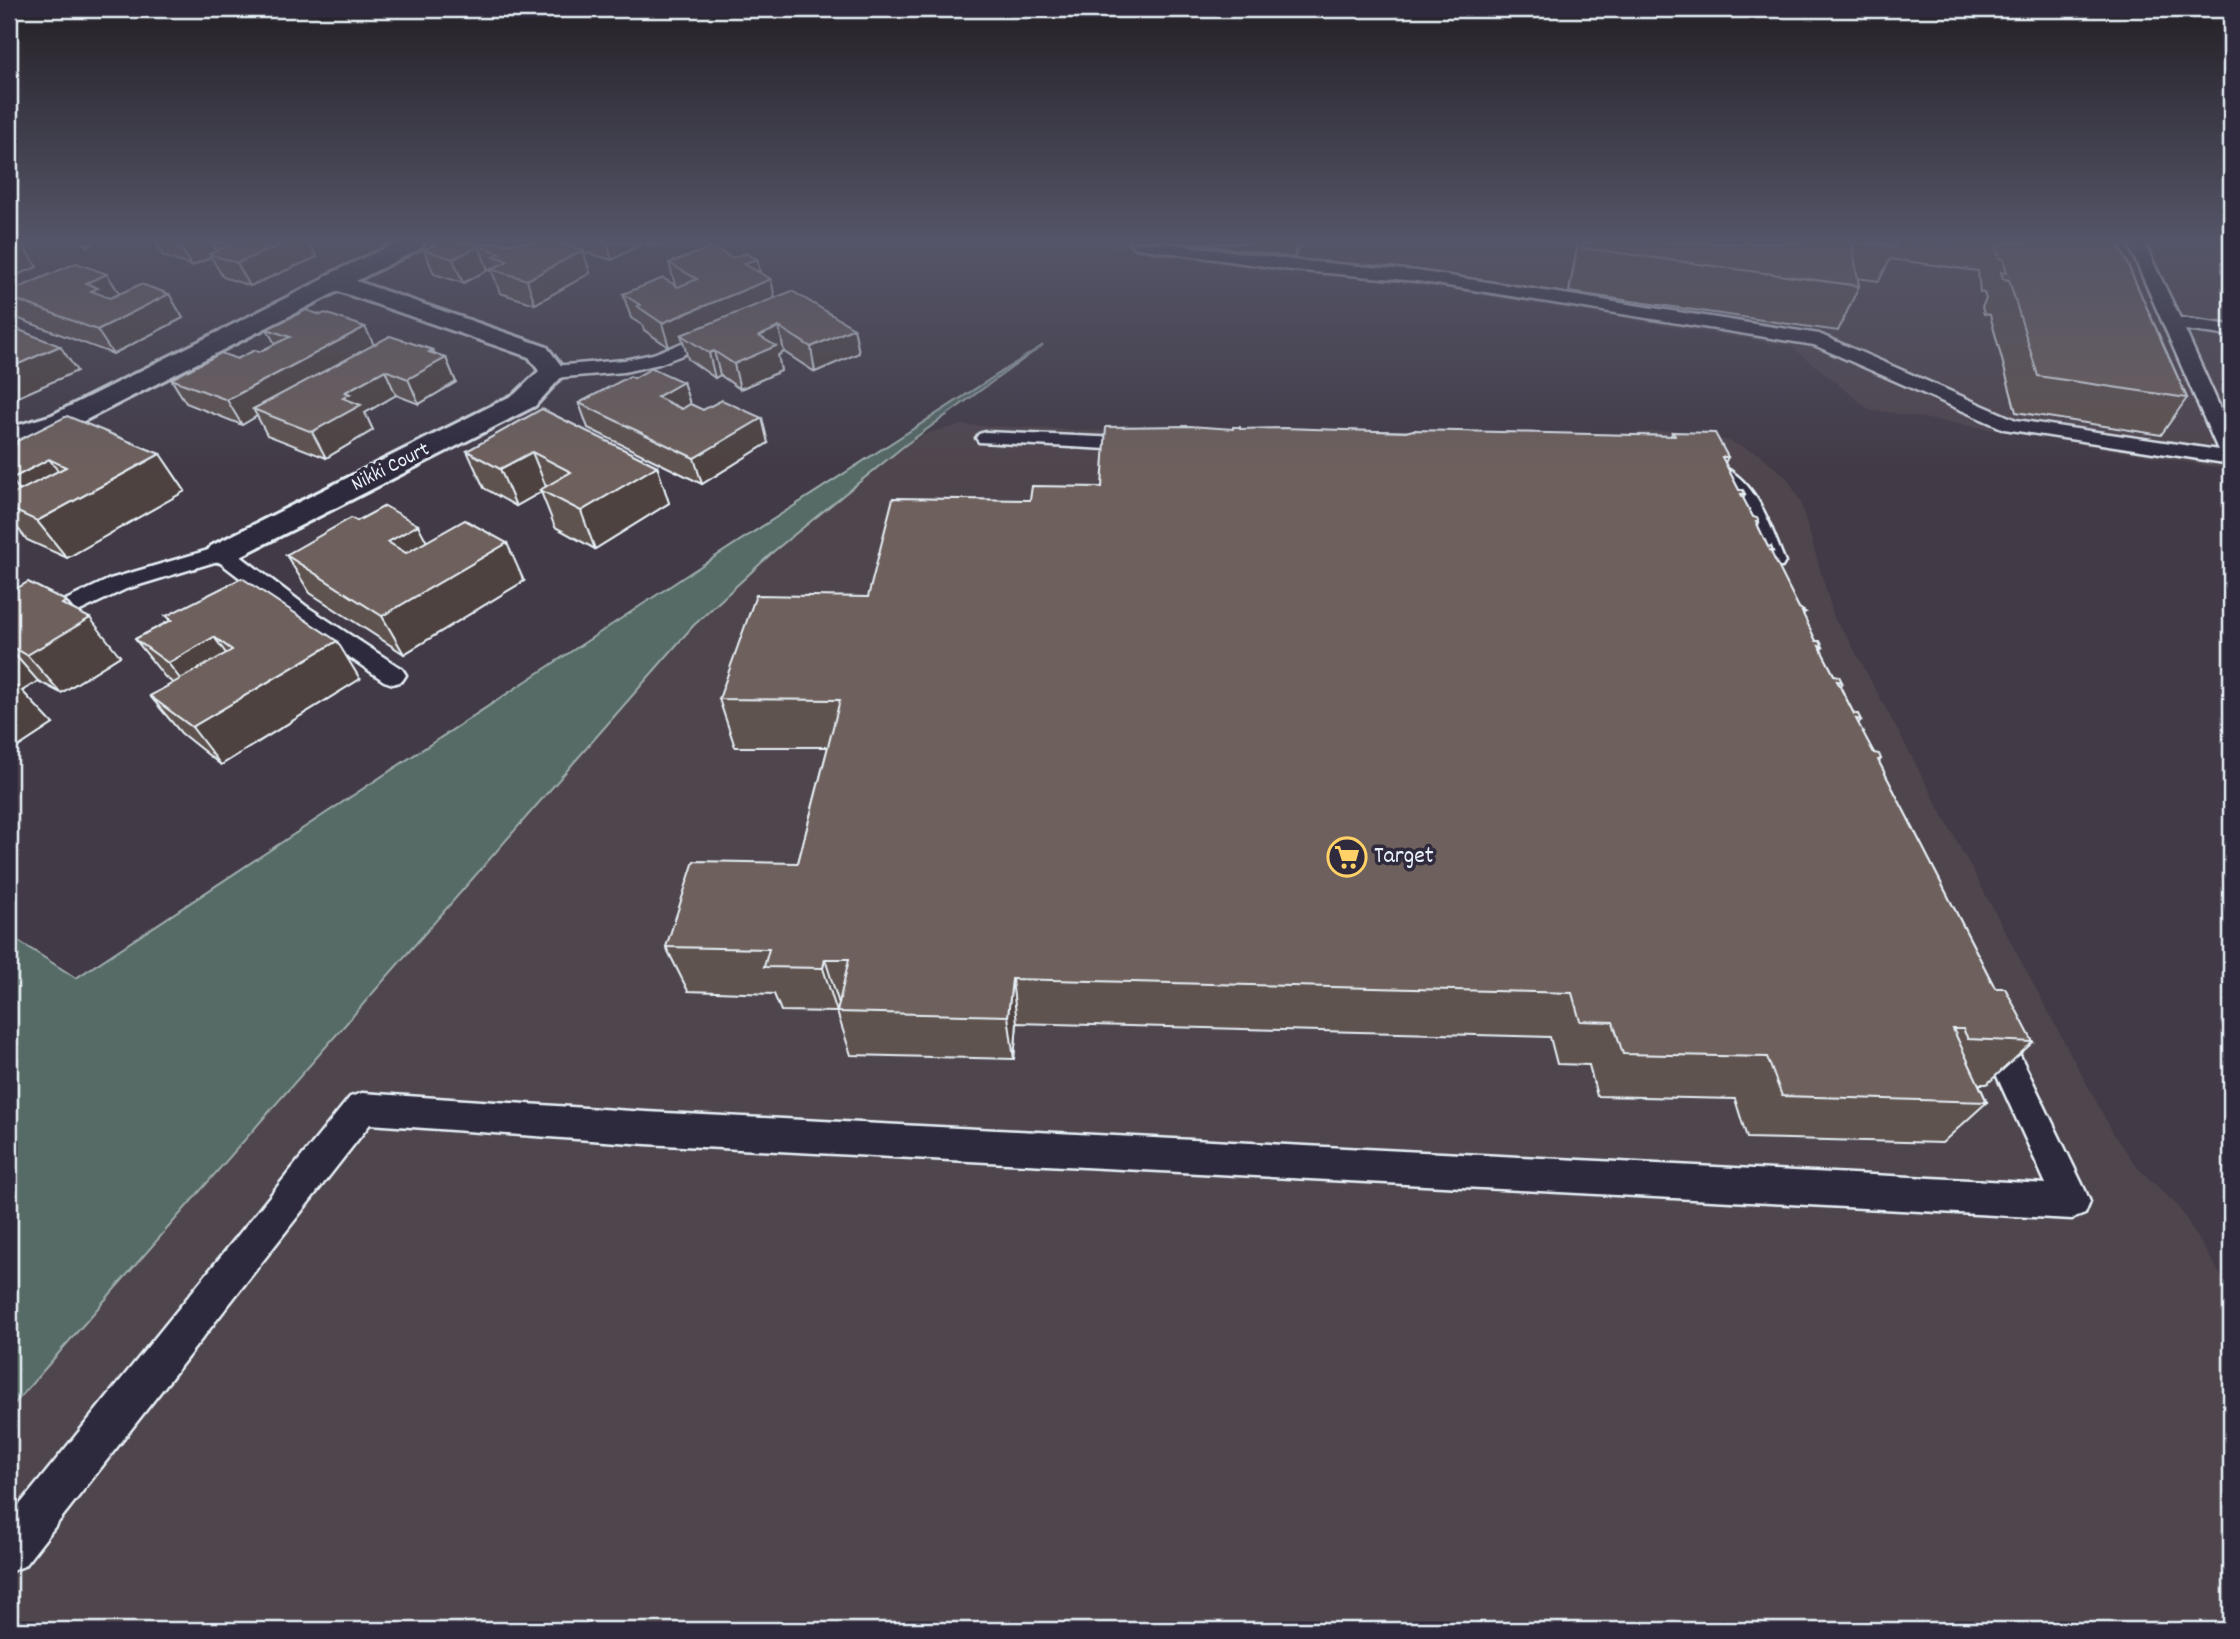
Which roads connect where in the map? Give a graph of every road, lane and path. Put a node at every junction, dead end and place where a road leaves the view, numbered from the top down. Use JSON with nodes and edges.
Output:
{"nodes":[{"id":1,"x":259,"y":319,"type":"edge"},
{"id":2,"x":444,"y":319,"type":"edge"},
{"id":3,"x":1690,"y":319,"type":"edge"},
{"id":4,"x":2171,"y":319,"type":"edge"},
{"id":5,"x":2173,"y":323,"type":"junction"},
{"id":6,"x":732,"y":329,"type":"edge"},
{"id":7,"x":2231,"y":330,"type":"edge"},
{"id":8,"x":553,"y":372,"type":"junction"},
{"id":9,"x":2208,"y":403,"type":"junction"},
{"id":10,"x":2231,"y":410,"type":"edge"},
{"id":11,"x":9,"y":437,"type":"edge"},
{"id":12,"x":986,"y":438,"type":"dead end"},
{"id":13,"x":1167,"y":446,"type":"edge"},
{"id":14,"x":2231,"y":456,"type":"edge"},
{"id":15,"x":1688,"y":465,"type":"edge"},
{"id":16,"x":222,"y":553,"type":"junction"},
{"id":17,"x":1786,"y":587,"type":"edge"},
{"id":18,"x":9,"y":637,"type":"edge"},
{"id":19,"x":393,"y":676,"type":"dead end"},
{"id":20,"x":1979,"y":1001,"type":"edge"},
{"id":21,"x":9,"y":1551,"type":"edge"}],
"edges":[{"from":1,"to":11,"type":"street"},
{"from":2,"to":8,"type":"street"},
{"from":3,"to":14,"type":"lane"},
{"from":4,"to":5,"type":"lane"},
{"from":5,"to":7,"type":"lane"},
{"from":5,"to":9,"type":"lane"},
{"from":6,"to":8,"type":"lane"},
{"from":8,"to":16,"type":"street","name":"Nikki Court"},
{"from":9,"to":10,"type":"lane"},
{"from":9,"to":14,"type":"lane"},
{"from":12,"to":13,"type":"lane"},
{"from":15,"to":17,"type":"lane"},
{"from":16,"to":18,"type":"lane"},
{"from":16,"to":19,"type":"lane"},
{"from":20,"to":21,"type":"lane"}]}
